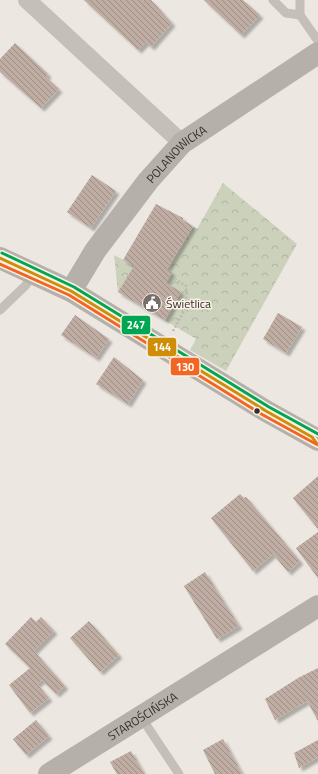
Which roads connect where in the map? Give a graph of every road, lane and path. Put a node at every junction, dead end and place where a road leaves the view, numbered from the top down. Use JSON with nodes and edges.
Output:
{"nodes":[{"id":1,"x":27,"y":0,"type":"edge"},
{"id":2,"x":273,"y":0,"type":"edge"},
{"id":3,"x":300,"y":0,"type":"edge"},
{"id":4,"x":300,"y":15,"type":"junction"},
{"id":5,"x":318,"y":42,"type":"edge"},
{"id":6,"x":318,"y":53,"type":"edge"},
{"id":7,"x":182,"y":143,"type":"junction"},
{"id":8,"x":0,"y":258,"type":"edge"},
{"id":9,"x":35,"y":273,"type":"junction"},
{"id":10,"x":175,"y":279,"type":"dead end"},
{"id":11,"x":71,"y":291,"type":"junction"},
{"id":12,"x":0,"y":310,"type":"edge"},
{"id":13,"x":169,"y":336,"type":"dead end"},
{"id":14,"x":316,"y":441,"type":"edge"},
{"id":15,"x":318,"y":606,"type":"edge"},
{"id":16,"x":140,"y":716,"type":"junction"},
{"id":17,"x":49,"y":774,"type":"edge"},
{"id":18,"x":179,"y":774,"type":"edge"}],
"edges":[{"from":1,"to":7,"type":"street"},
{"from":2,"to":4,"type":"lane"},
{"from":3,"to":4,"type":"lane"},
{"from":4,"to":5,"type":"lane"},
{"from":6,"to":7,"type":"street","name":"POLANOWICKA"},
{"from":7,"to":11,"type":"street","name":"POLANOWICKA"},
{"from":8,"to":9,"type":"street"},
{"from":9,"to":11,"type":"street"},
{"from":9,"to":12,"type":"lane"},
{"from":10,"to":13,"type":"path"},
{"from":11,"to":14,"type":"street"},
{"from":15,"to":16,"type":"street","name":"STAROŚCIŃSKA"},
{"from":16,"to":17,"type":"street","name":"STAROŚCIŃSKA"},
{"from":16,"to":18,"type":"lane"}]}
